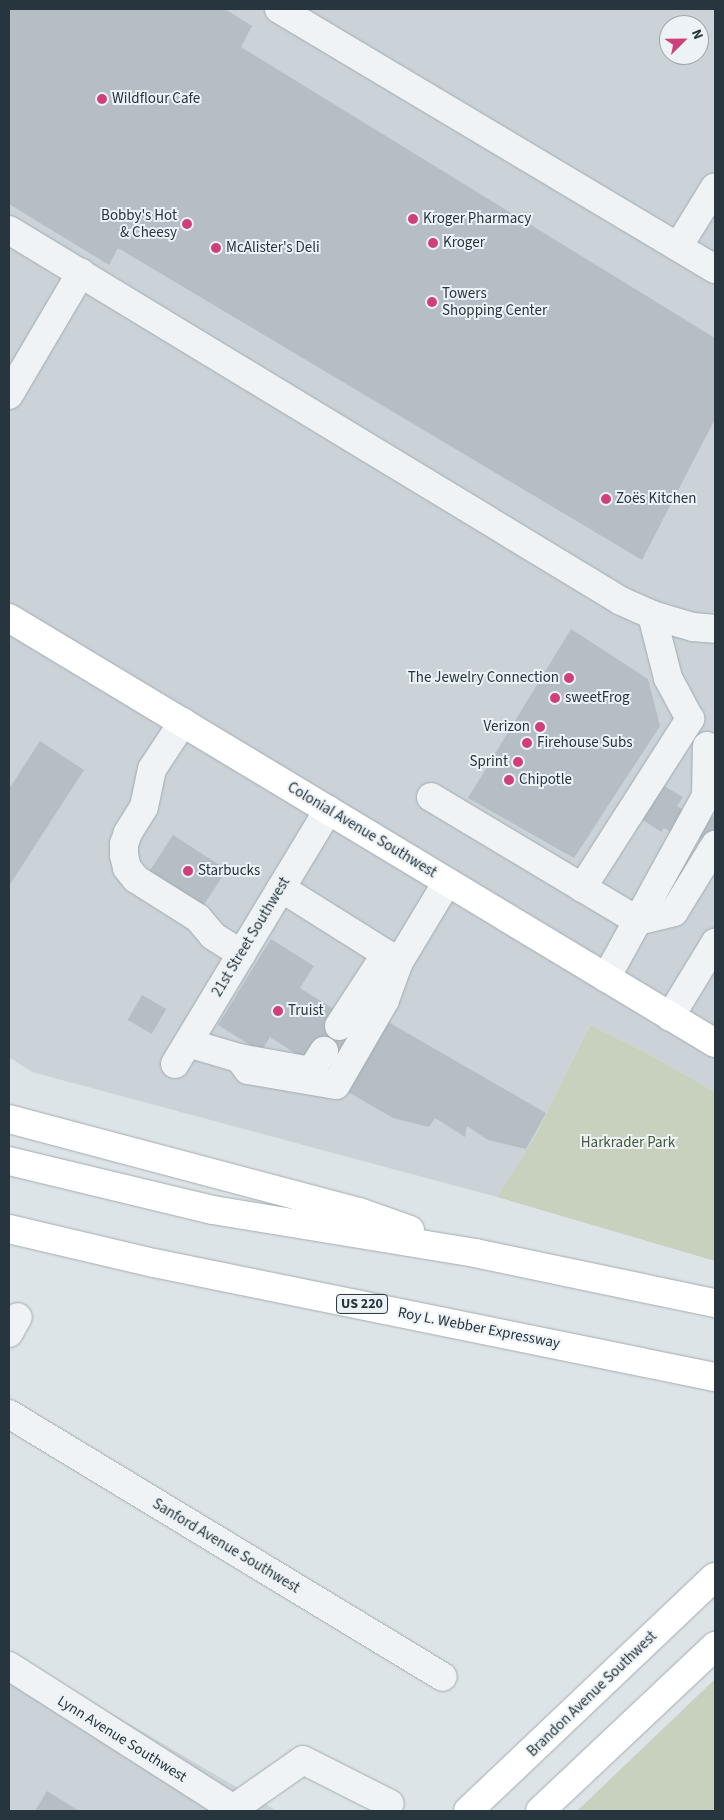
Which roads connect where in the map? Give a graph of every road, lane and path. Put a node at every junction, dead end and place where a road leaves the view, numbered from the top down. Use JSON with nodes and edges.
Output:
{"nodes":[{"id":1,"x":279,"y":9,"type":"edge"},
{"id":2,"x":715,"y":187,"type":"edge"},
{"id":3,"x":9,"y":230,"type":"edge"},
{"id":4,"x":678,"y":247,"type":"junction"},
{"id":5,"x":715,"y":269,"type":"edge"},
{"id":6,"x":81,"y":273,"type":"junction"},
{"id":7,"x":9,"y":395,"type":"edge"},
{"id":8,"x":652,"y":615,"type":"junction"},
{"id":9,"x":9,"y":618,"type":"edge"},
{"id":10,"x":715,"y":629,"type":"edge"},
{"id":11,"x":183,"y":722,"type":"junction"},
{"id":12,"x":703,"y":740,"type":"edge"},
{"id":13,"x":431,"y":797,"type":"dead end"},
{"id":14,"x":715,"y":809,"type":"edge"},
{"id":15,"x":328,"y":810,"type":"junction"},
{"id":16,"x":715,"y":845,"type":"edge"},
{"id":17,"x":447,"y":882,"type":"junction"},
{"id":18,"x":281,"y":888,"type":"junction"},
{"id":19,"x":582,"y":888,"type":"junction"},
{"id":20,"x":638,"y":917,"type":"junction"},
{"id":21,"x":715,"y":942,"type":"edge"},
{"id":22,"x":242,"y":954,"type":"junction"},
{"id":23,"x":393,"y":958,"type":"junction"},
{"id":24,"x":606,"y":978,"type":"junction"},
{"id":25,"x":670,"y":1017,"type":"junction"},
{"id":26,"x":338,"y":1026,"type":"dead end"},
{"id":27,"x":715,"y":1043,"type":"edge"},
{"id":28,"x":324,"y":1051,"type":"dead end"},
{"id":29,"x":239,"y":1058,"type":"junction"},
{"id":30,"x":9,"y":1119,"type":"edge"},
{"id":31,"x":9,"y":1161,"type":"edge"},
{"id":32,"x":9,"y":1229,"type":"edge"},
{"id":33,"x":475,"y":1253,"type":"junction"},
{"id":34,"x":715,"y":1303,"type":"edge"},
{"id":35,"x":715,"y":1377,"type":"edge"},
{"id":36,"x":9,"y":1414,"type":"edge"},
{"id":37,"x":715,"y":1577,"type":"edge"},
{"id":38,"x":715,"y":1646,"type":"edge"},
{"id":39,"x":9,"y":1666,"type":"edge"},
{"id":40,"x":443,"y":1677,"type":"dead end"},
{"id":41,"x":390,"y":1804,"type":"dead end"},
{"id":42,"x":235,"y":1810,"type":"edge"},
{"id":43,"x":468,"y":1811,"type":"edge"},
{"id":44,"x":540,"y":1811,"type":"edge"}],
"edges":[{"from":1,"to":4,"type":"street"},
{"from":2,"to":4,"type":"street"},
{"from":3,"to":6,"type":"street"},
{"from":4,"to":5,"type":"street"},
{"from":6,"to":7,"type":"street"},
{"from":6,"to":8,"type":"street"},
{"from":8,"to":10,"type":"street"},
{"from":8,"to":12,"type":"street"},
{"from":9,"to":11,"type":"main road","name":"Colonial Avenue Southwest"},
{"from":11,"to":15,"type":"main road","name":"Colonial Avenue Southwest"},
{"from":11,"to":22,"type":"street"},
{"from":12,"to":19,"type":"street"},
{"from":12,"to":20,"type":"street"},
{"from":13,"to":19,"type":"street"},
{"from":14,"to":20,"type":"street"},
{"from":15,"to":17,"type":"main road","name":"Colonial Avenue Southwest"},
{"from":15,"to":18,"type":"street","name":"21st Street Southwest"},
{"from":16,"to":20,"type":"street"},
{"from":17,"to":23,"type":"street"},
{"from":17,"to":24,"type":"main road","name":"Colonial Avenue Southwest"},
{"from":18,"to":22,"type":"street","name":"21st Street Southwest"},
{"from":18,"to":23,"type":"street"},
{"from":19,"to":20,"type":"street"},
{"from":20,"to":24,"type":"street"},
{"from":21,"to":25,"type":"street"},
{"from":22,"to":29,"type":"street","name":"21st Street Southwest"},
{"from":23,"to":26,"type":"street"},
{"from":23,"to":29,"type":"street"},
{"from":24,"to":25,"type":"main road","name":"Colonial Avenue Southwest"},
{"from":25,"to":27,"type":"main road","name":"Colonial Avenue Southwest"},
{"from":28,"to":29,"type":"street"},
{"from":30,"to":33,"type":"main road"},
{"from":31,"to":33,"type":"main road"},
{"from":32,"to":35,"type":"main road","name":"Roy L. Webber Expressway","number":"US 220"},
{"from":33,"to":34,"type":"main road"},
{"from":36,"to":40,"type":"street","name":"Sanford Avenue Southwest"},
{"from":37,"to":43,"type":"main road","name":"Brandon Avenue Southwest"},
{"from":38,"to":44,"type":"main road"},
{"from":39,"to":42,"type":"street","name":"Lynn Avenue Southwest"},
{"from":41,"to":42,"type":"street"}]}
